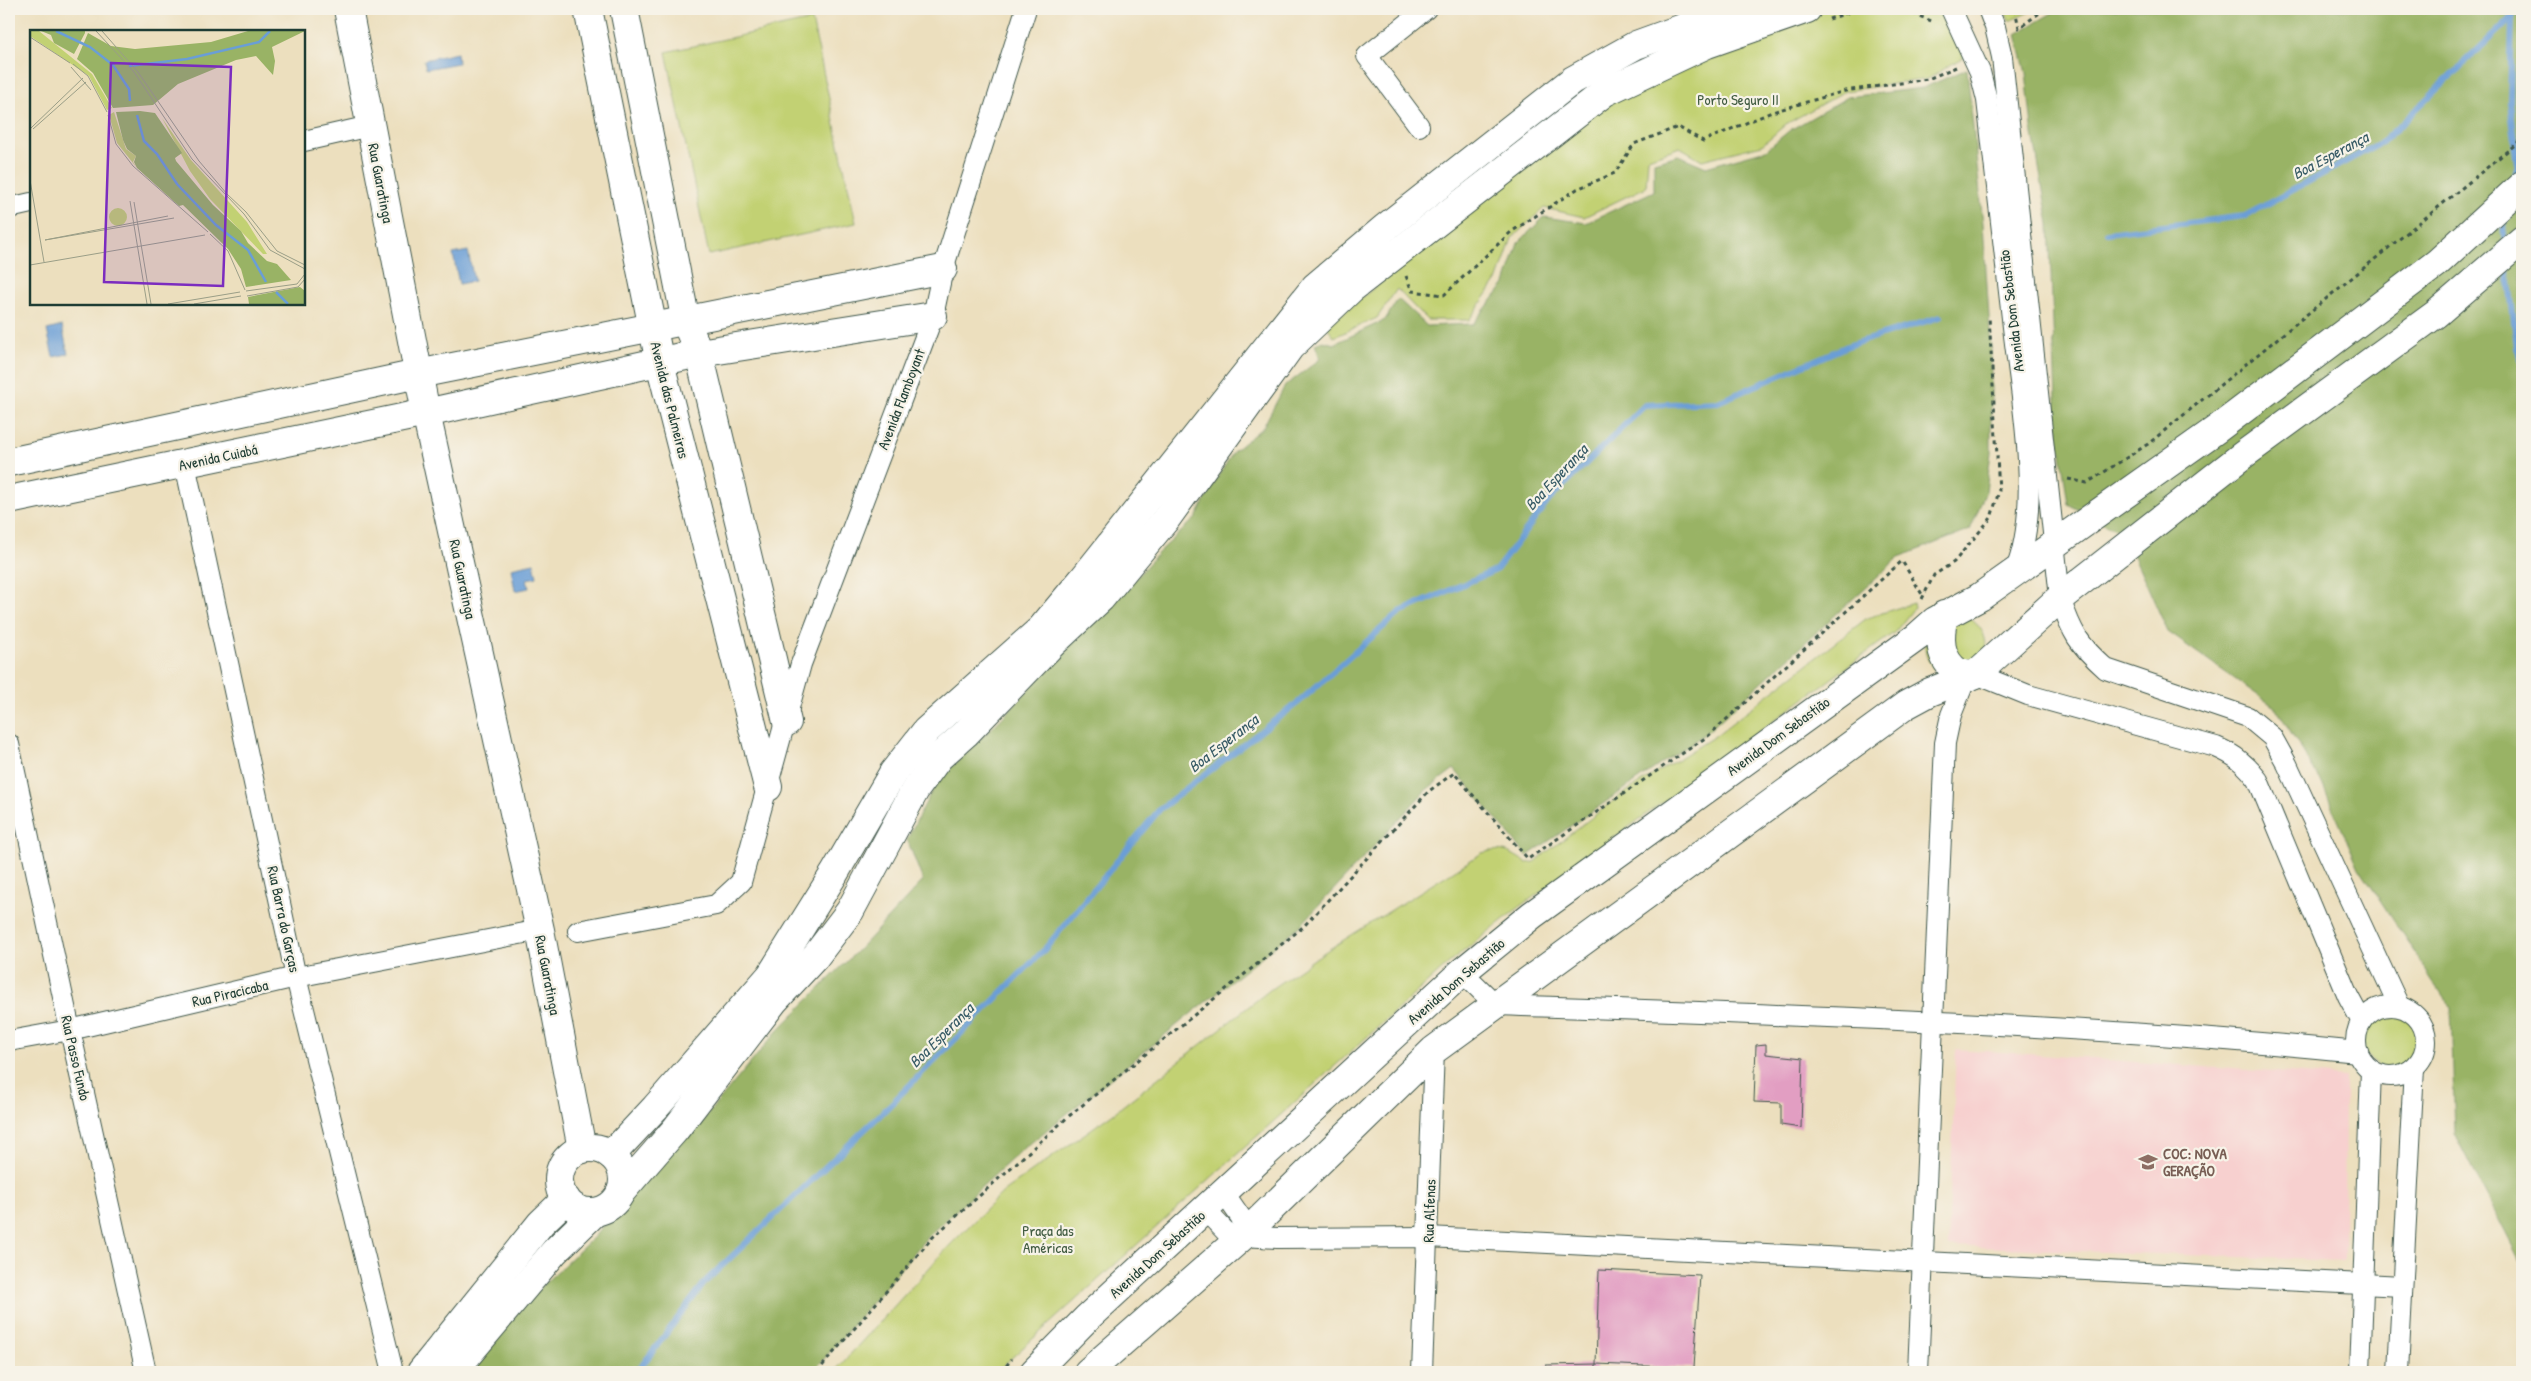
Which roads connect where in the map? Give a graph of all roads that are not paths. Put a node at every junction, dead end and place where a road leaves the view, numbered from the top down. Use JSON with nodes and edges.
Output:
{"nodes":[{"id":1,"x":348,"y":9,"type":"edge"},
{"id":2,"x":588,"y":9,"type":"edge"},
{"id":3,"x":624,"y":9,"type":"edge"},
{"id":4,"x":1026,"y":9,"type":"edge"},
{"id":5,"x":1426,"y":9,"type":"edge"},
{"id":6,"x":1735,"y":9,"type":"edge"},
{"id":7,"x":1951,"y":9,"type":"edge"},
{"id":8,"x":1988,"y":9,"type":"edge"},
{"id":9,"x":1814,"y":15,"type":"edge"},
{"id":10,"x":370,"y":126,"type":"junction"},
{"id":11,"x":1419,"y":126,"type":"dead end"},
{"id":12,"x":305,"y":141,"type":"edge"},
{"id":13,"x":2516,"y":191,"type":"edge"},
{"id":14,"x":30,"y":203,"type":"edge"},
{"id":15,"x":9,"y":208,"type":"edge"},
{"id":16,"x":2512,"y":249,"type":"edge"},
{"id":17,"x":944,"y":269,"type":"junction"},
{"id":18,"x":933,"y":316,"type":"junction"},
{"id":19,"x":686,"y":322,"type":"junction"},
{"id":20,"x":653,"y":329,"type":"junction"},
{"id":21,"x":699,"y":353,"type":"junction"},
{"id":22,"x":660,"y":363,"type":"junction"},
{"id":23,"x":418,"y":374,"type":"junction"},
{"id":24,"x":426,"y":414,"type":"junction"},
{"id":25,"x":9,"y":462,"type":"edge"},
{"id":26,"x":185,"y":464,"type":"junction"},
{"id":27,"x":9,"y":500,"type":"edge"},
{"id":28,"x":2054,"y":544,"type":"junction"},
{"id":29,"x":2015,"y":572,"type":"junction"},
{"id":30,"x":2053,"y":604,"type":"junction"},
{"id":31,"x":1944,"y":615,"type":"junction"},
{"id":32,"x":1964,"y":678,"type":"junction"},
{"id":33,"x":787,"y":722,"type":"junction"},
{"id":34,"x":9,"y":744,"type":"edge"},
{"id":35,"x":768,"y":787,"type":"junction"},
{"id":36,"x":540,"y":930,"type":"junction"},
{"id":37,"x":578,"y":931,"type":"dead end"},
{"id":38,"x":1462,"y":972,"type":"junction"},
{"id":39,"x":296,"y":977,"type":"junction"},
{"id":40,"x":1496,"y":1005,"type":"junction"},
{"id":41,"x":2399,"y":1006,"type":"junction"},
{"id":42,"x":1935,"y":1021,"type":"junction"},
{"id":43,"x":2362,"y":1022,"type":"junction"},
{"id":44,"x":70,"y":1030,"type":"junction"},
{"id":45,"x":9,"y":1041,"type":"edge"},
{"id":46,"x":1434,"y":1050,"type":"junction"},
{"id":47,"x":2358,"y":1052,"type":"junction"},
{"id":48,"x":2414,"y":1068,"type":"junction"},
{"id":49,"x":2371,"y":1070,"type":"junction"},
{"id":50,"x":582,"y":1149,"type":"junction"},
{"id":51,"x":611,"y":1155,"type":"junction"},
{"id":52,"x":621,"y":1192,"type":"junction"},
{"id":53,"x":566,"y":1199,"type":"junction"},
{"id":54,"x":1214,"y":1202,"type":"junction"},
{"id":55,"x":595,"y":1212,"type":"junction"},
{"id":56,"x":1243,"y":1236,"type":"junction"},
{"id":57,"x":1428,"y":1237,"type":"junction"},
{"id":58,"x":1922,"y":1261,"type":"junction"},
{"id":59,"x":2364,"y":1284,"type":"junction"},
{"id":60,"x":2402,"y":1286,"type":"junction"},
{"id":61,"x":146,"y":1372,"type":"edge"},
{"id":62,"x":393,"y":1372,"type":"edge"},
{"id":63,"x":421,"y":1372,"type":"edge"},
{"id":64,"x":453,"y":1372,"type":"edge"},
{"id":65,"x":1034,"y":1372,"type":"edge"},
{"id":66,"x":1088,"y":1372,"type":"edge"},
{"id":67,"x":1422,"y":1372,"type":"edge"},
{"id":68,"x":1918,"y":1372,"type":"edge"},
{"id":69,"x":2360,"y":1372,"type":"edge"},
{"id":70,"x":2398,"y":1372,"type":"edge"}],
"edges":[{"from":1,"to":10,"type":"street","name":"Rua Guaratinga"},
{"from":2,"to":20,"type":"street","name":"Avenida das Palmeiras"},
{"from":3,"to":19,"type":"street"},
{"from":4,"to":17,"type":"street","name":"Avenida Flamboyant"},
{"from":5,"to":11,"type":"street"},
{"from":6,"to":51,"type":"street"},
{"from":7,"to":29,"type":"street","name":"Avenida Dom Sebastião"},
{"from":8,"to":28,"type":"street","name":"Avenida Dom Sebastião"},
{"from":9,"to":52,"type":"street"},
{"from":10,"to":12,"type":"street"},
{"from":10,"to":23,"type":"street","name":"Rua Guaratinga"},
{"from":13,"to":28,"type":"street"},
{"from":14,"to":15,"type":"street"},
{"from":16,"to":30,"type":"street"},
{"from":17,"to":18,"type":"street","name":"Avenida Flamboyant"},
{"from":17,"to":19,"type":"street"},
{"from":18,"to":21,"type":"street","name":"Avenida Cuiabá"},
{"from":18,"to":33,"type":"street","name":"Avenida Flamboyant"},
{"from":19,"to":20,"type":"street"},
{"from":19,"to":21,"type":"street"},
{"from":20,"to":22,"type":"street","name":"Avenida das Palmeiras"},
{"from":20,"to":23,"type":"street"},
{"from":21,"to":22,"type":"street","name":"Avenida Cuiabá"},
{"from":21,"to":33,"type":"street"},
{"from":22,"to":24,"type":"street","name":"Avenida Cuiabá"},
{"from":22,"to":35,"type":"street","name":"Avenida das Palmeiras"},
{"from":23,"to":24,"type":"street","name":"Rua Guaratinga"},
{"from":23,"to":25,"type":"street"},
{"from":24,"to":26,"type":"street","name":"Avenida Cuiabá"},
{"from":24,"to":36,"type":"street","name":"Rua Guaratinga"},
{"from":26,"to":27,"type":"street","name":"Avenida Cuiabá"},
{"from":26,"to":39,"type":"street","name":"Rua Barra do Garças"},
{"from":28,"to":29,"type":"street"},
{"from":28,"to":30,"type":"street","name":"Avenida Dom Sebastião"},
{"from":29,"to":31,"type":"street","name":"Avenida Dom Sebastião"},
{"from":30,"to":32,"type":"street"},
{"from":30,"to":41,"type":"street","name":"Avenida Dom Sebastião"},
{"from":31,"to":32,"type":"street"},
{"from":31,"to":38,"type":"street","name":"Avenida Dom Sebastião"},
{"from":32,"to":40,"type":"street"},
{"from":32,"to":42,"type":"street"},
{"from":32,"to":43,"type":"street"},
{"from":33,"to":35,"type":"street","name":"Avenida Flamboyant"},
{"from":34,"to":44,"type":"street","name":"Rua Passo Fundo"},
{"from":35,"to":37,"type":"street","name":"Avenida Flamboyant"},
{"from":36,"to":39,"type":"street","name":"Rua Piracicaba"},
{"from":36,"to":50,"type":"street","name":"Rua Guaratinga"},
{"from":38,"to":40,"type":"street"},
{"from":38,"to":54,"type":"street","name":"Avenida Dom Sebastião"},
{"from":39,"to":44,"type":"street","name":"Rua Piracicaba"},
{"from":39,"to":62,"type":"street","name":"Rua Barra do Garças"},
{"from":40,"to":42,"type":"street"},
{"from":40,"to":46,"type":"street"},
{"from":41,"to":43,"type":"street"},
{"from":41,"to":48,"type":"street"},
{"from":42,"to":47,"type":"street"},
{"from":42,"to":58,"type":"street"},
{"from":43,"to":47,"type":"street"},
{"from":44,"to":45,"type":"street","name":"Rua Piracicaba"},
{"from":44,"to":61,"type":"street","name":"Rua Passo Fundo"},
{"from":46,"to":56,"type":"street"},
{"from":46,"to":57,"type":"street","name":"Rua Alfenas"},
{"from":47,"to":49,"type":"street"},
{"from":48,"to":49,"type":"street"},
{"from":48,"to":60,"type":"street"},
{"from":49,"to":59,"type":"street"},
{"from":50,"to":51,"type":"street"},
{"from":50,"to":53,"type":"street"},
{"from":51,"to":52,"type":"street"},
{"from":52,"to":55,"type":"street"},
{"from":53,"to":55,"type":"street"},
{"from":53,"to":63,"type":"street"},
{"from":54,"to":56,"type":"street"},
{"from":54,"to":65,"type":"street","name":"Avenida Dom Sebastião"},
{"from":55,"to":64,"type":"street"},
{"from":56,"to":57,"type":"street"},
{"from":56,"to":66,"type":"street"},
{"from":57,"to":58,"type":"street"},
{"from":57,"to":67,"type":"street","name":"Rua Alfenas"},
{"from":58,"to":59,"type":"street"},
{"from":58,"to":68,"type":"street"},
{"from":59,"to":60,"type":"street"},
{"from":59,"to":69,"type":"street"},
{"from":60,"to":70,"type":"street"}]}
